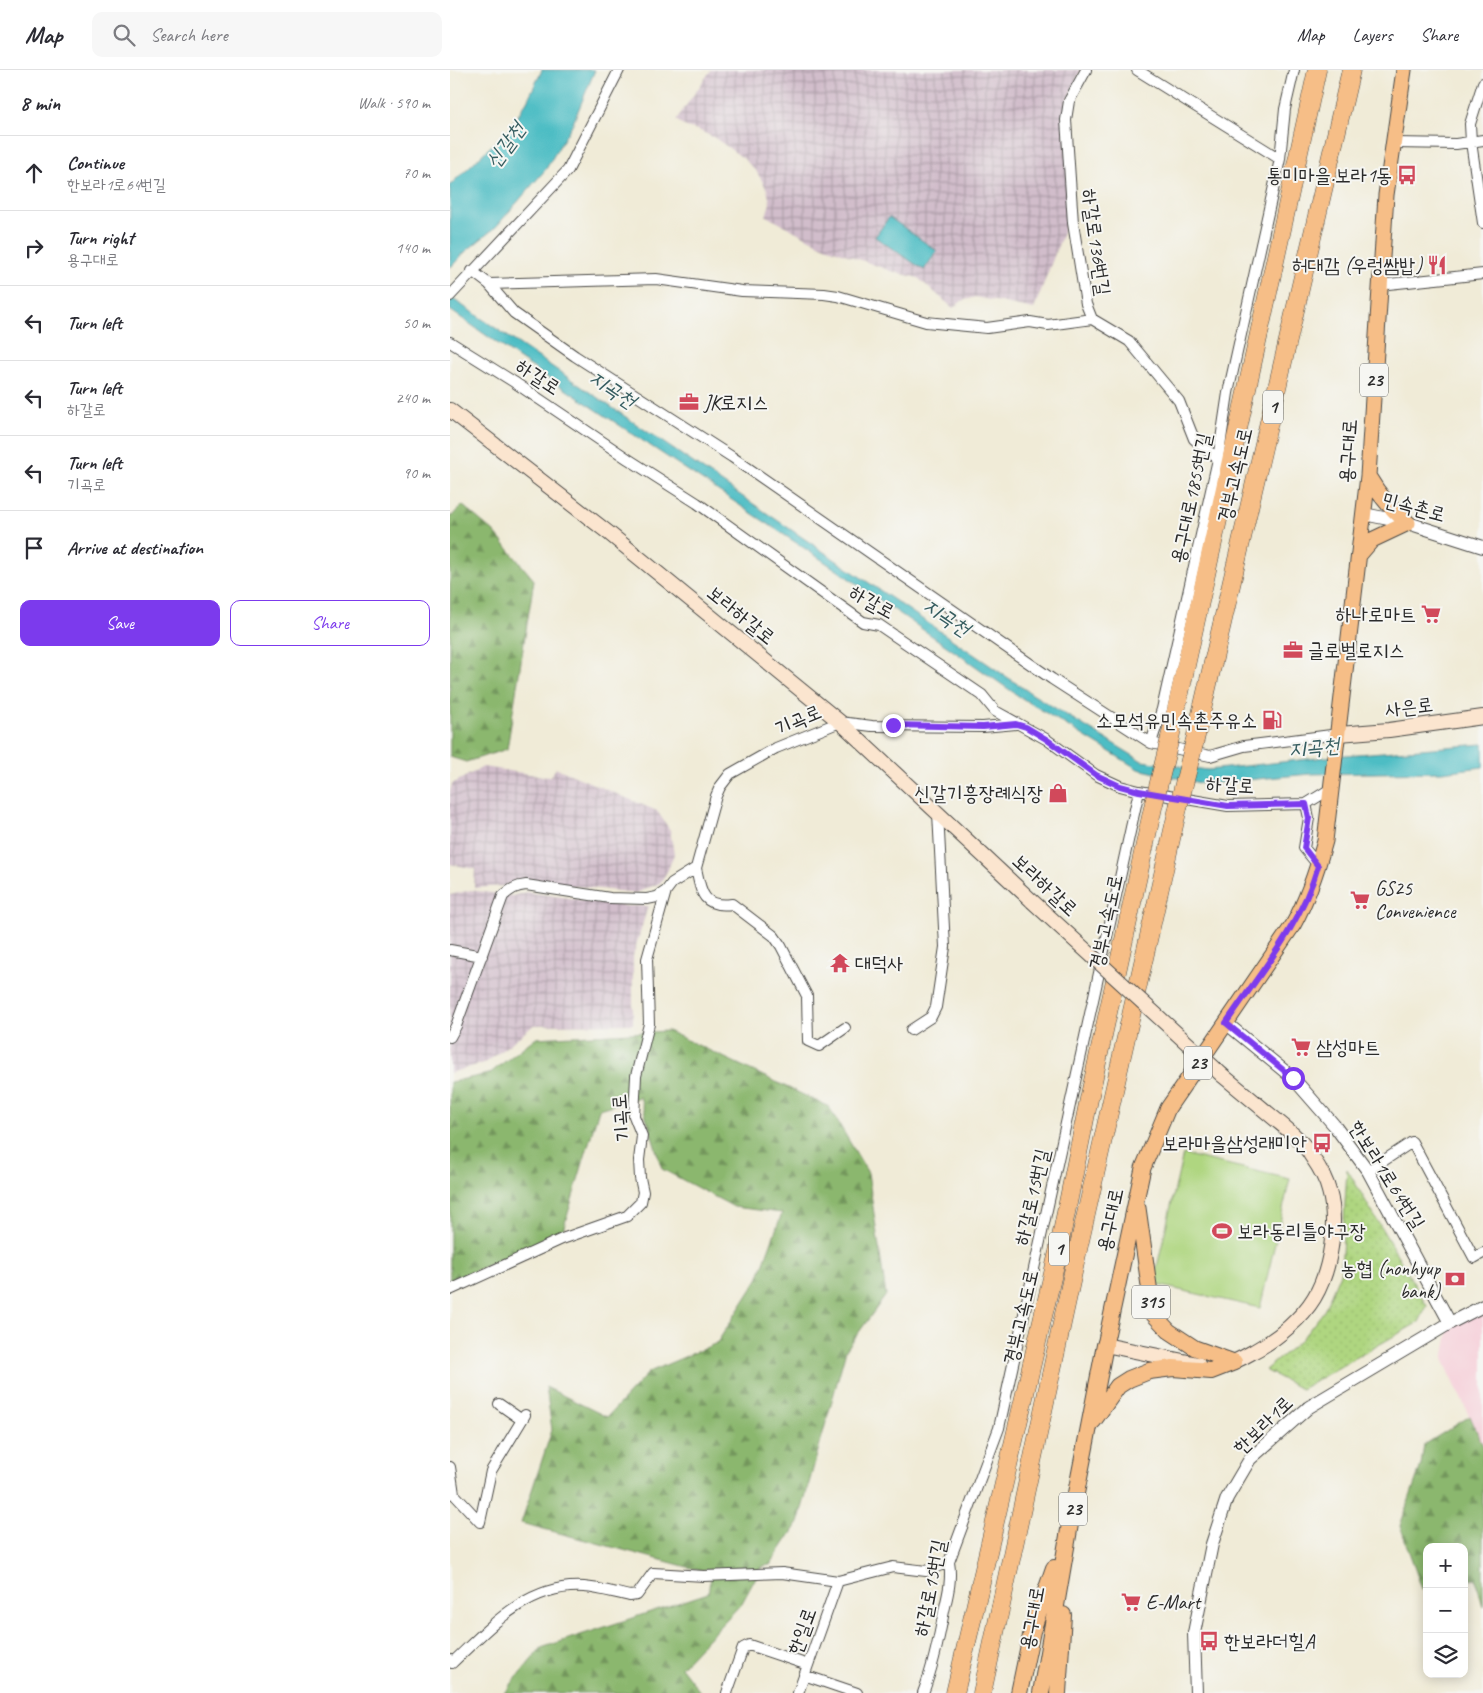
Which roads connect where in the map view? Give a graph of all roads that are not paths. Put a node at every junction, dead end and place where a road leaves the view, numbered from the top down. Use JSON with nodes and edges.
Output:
{"nodes":[{"id":1,"x":619,"y":70,"type":"edge"},
{"id":2,"x":1086,"y":70,"type":"edge"},
{"id":3,"x":1138,"y":70,"type":"edge"},
{"id":4,"x":1294,"y":70,"type":"edge"},
{"id":5,"x":1317,"y":70,"type":"edge"},
{"id":6,"x":1351,"y":70,"type":"edge"},
{"id":7,"x":1404,"y":70,"type":"edge"},
{"id":8,"x":1483,"y":83,"type":"edge"},
{"id":9,"x":1483,"y":140,"type":"edge"},
{"id":10,"x":1471,"y":142,"type":"junction"},
{"id":11,"x":1393,"y":143,"type":"junction"},
{"id":12,"x":1280,"y":158,"type":"junction"},
{"id":13,"x":1483,"y":223,"type":"edge"},
{"id":14,"x":472,"y":271,"type":"junction"},
{"id":15,"x":1483,"y":274,"type":"edge"},
{"id":16,"x":489,"y":284,"type":"junction"},
{"id":17,"x":1379,"y":285,"type":"junction"},
{"id":18,"x":450,"y":296,"type":"edge"},
{"id":19,"x":1092,"y":319,"type":"junction"},
{"id":20,"x":450,"y":342,"type":"edge"},
{"id":21,"x":450,"y":410,"type":"edge"},
{"id":22,"x":1218,"y":459,"type":"junction"},
{"id":23,"x":1368,"y":476,"type":"junction"},
{"id":24,"x":1364,"y":514,"type":"junction"},
{"id":25,"x":1408,"y":523,"type":"junction"},
{"id":26,"x":1483,"y":547,"type":"edge"},
{"id":27,"x":1360,"y":554,"type":"junction"},
{"id":28,"x":1483,"y":717,"type":"edge"},
{"id":29,"x":840,"y":722,"type":"junction"},
{"id":30,"x":1016,"y":724,"type":"junction"},
{"id":31,"x":1338,"y":740,"type":"junction"},
{"id":32,"x":1151,"y":743,"type":"junction"},
{"id":33,"x":1139,"y":791,"type":"junction"},
{"id":34,"x":1331,"y":793,"type":"junction"},
{"id":35,"x":1306,"y":804,"type":"junction"},
{"id":36,"x":938,"y":813,"type":"junction"},
{"id":37,"x":1318,"y":866,"type":"junction"},
{"id":38,"x":696,"y":868,"type":"junction"},
{"id":39,"x":666,"y":891,"type":"junction"},
{"id":40,"x":450,"y":950,"type":"edge"},
{"id":41,"x":482,"y":956,"type":"junction"},
{"id":42,"x":1226,"y":1023,"type":"junction"},
{"id":43,"x":845,"y":1028,"type":"dead end"},
{"id":44,"x":911,"y":1030,"type":"dead end"},
{"id":45,"x":450,"y":1037,"type":"edge"},
{"id":46,"x":1368,"y":1171,"type":"junction"},
{"id":47,"x":1136,"y":1193,"type":"junction"},
{"id":48,"x":1483,"y":1253,"type":"edge"},
{"id":49,"x":450,"y":1290,"type":"edge"},
{"id":50,"x":1483,"y":1306,"type":"edge"},
{"id":51,"x":1450,"y":1323,"type":"junction"},
{"id":52,"x":1105,"y":1345,"type":"junction"},
{"id":53,"x":1234,"y":1362,"type":"junction"},
{"id":54,"x":499,"y":1404,"type":"dead end"},
{"id":55,"x":1090,"y":1425,"type":"junction"},
{"id":56,"x":450,"y":1467,"type":"edge"},
{"id":57,"x":1070,"y":1524,"type":"junction"},
{"id":58,"x":949,"y":1562,"type":"junction"},
{"id":59,"x":838,"y":1581,"type":"junction"},
{"id":60,"x":451,"y":1663,"type":"edge"},
{"id":61,"x":808,"y":1665,"type":"junction"},
{"id":62,"x":804,"y":1676,"type":"junction"},
{"id":63,"x":727,"y":1693,"type":"edge"},
{"id":64,"x":798,"y":1693,"type":"edge"},
{"id":65,"x":857,"y":1693,"type":"edge"},
{"id":66,"x":923,"y":1693,"type":"edge"},
{"id":67,"x":955,"y":1693,"type":"edge"},
{"id":68,"x":982,"y":1693,"type":"edge"},
{"id":69,"x":1018,"y":1693,"type":"edge"},
{"id":70,"x":1041,"y":1693,"type":"edge"},
{"id":71,"x":1058,"y":1693,"type":"edge"},
{"id":72,"x":1196,"y":1693,"type":"edge"}],
"edges":[{"from":1,"to":14,"type":"street"},
{"from":2,"to":19,"type":"street","name":"하갈로136번길"},
{"from":3,"to":12,"type":"street"},
{"from":4,"to":12,"type":"street","name":"용구대로1855번길"},
{"from":5,"to":67,"type":"highway","name":"경부고속도로","number":"1","bridge":true},
{"from":6,"to":68,"type":"highway","name":"경부고속도로","number":"1","bridge":true},
{"from":7,"to":11,"type":"main road","name":"용구대로","number":"23"},
{"from":8,"to":10,"type":"street"},
{"from":9,"to":10,"type":"street"},
{"from":10,"to":11,"type":"street"},
{"from":10,"to":13,"type":"street"},
{"from":11,"to":17,"type":"main road","name":"용구대로","number":"23"},
{"from":12,"to":22,"type":"street","name":"용구대로1855번길"},
{"from":14,"to":16,"type":"street"},
{"from":14,"to":18,"type":"street"},
{"from":15,"to":17,"type":"street"},
{"from":16,"to":19,"type":"street"},
{"from":16,"to":32,"type":"street"},
{"from":17,"to":23,"type":"main road","name":"용구대로","number":"23"},
{"from":19,"to":22,"type":"street","name":"하갈로136번길"},
{"from":20,"to":30,"type":"street","name":"하갈로"},
{"from":21,"to":29,"type":"main road","name":"보라하갈로"},
{"from":22,"to":32,"type":"street","name":"용구대로1855번길"},
{"from":23,"to":24,"type":"main road","name":"용구대로","number":"23"},
{"from":23,"to":25,"type":"main road"},
{"from":24,"to":25,"type":"street","name":"민속촌로"},
{"from":24,"to":27,"type":"main road","name":"용구대로","number":"23"},
{"from":25,"to":26,"type":"street","name":"민속촌로"},
{"from":25,"to":27,"type":"main road"},
{"from":27,"to":31,"type":"main road","name":"용구대로","number":"23"},
{"from":28,"to":31,"type":"main road","name":"사은로"},
{"from":29,"to":30,"type":"street","name":"기곡로"},
{"from":29,"to":36,"type":"main road","name":"보라하갈로"},
{"from":29,"to":38,"type":"street","name":"기곡로"},
{"from":30,"to":33,"type":"street","name":"하갈로"},
{"from":31,"to":32,"type":"street"},
{"from":31,"to":34,"type":"main road","number":"23"},
{"from":33,"to":35,"type":"street","name":"하갈로"},
{"from":33,"to":58,"type":"street","name":"하갈로15번길"},
{"from":34,"to":35,"type":"street"},
{"from":34,"to":37,"type":"main road","name":"용구대로","number":"23"},
{"from":35,"to":37,"type":"street"},
{"from":36,"to":44,"type":"street"},
{"from":36,"to":53,"type":"main road","name":"보라하갈로","bridge":true},
{"from":37,"to":42,"type":"main road","name":"용구대로","number":"23"},
{"from":38,"to":39,"type":"street"},
{"from":38,"to":43,"type":"street","name":"기곡로"},
{"from":39,"to":41,"type":"street"},
{"from":39,"to":49,"type":"street","name":"기곡로"},
{"from":40,"to":41,"type":"street"},
{"from":41,"to":45,"type":"street"},
{"from":42,"to":46,"type":"street","name":"한보라1로64번길"},
{"from":42,"to":47,"type":"main road","name":"용구대로","number":"23"},
{"from":46,"to":48,"type":"street"},
{"from":46,"to":51,"type":"street","name":"한보라1로64번길"},
{"from":47,"to":52,"type":"main road","name":"용구대로","number":"23"},
{"from":47,"to":53,"type":"main road","number":"315"},
{"from":50,"to":51,"type":"street","name":"한보라1로"},
{"from":51,"to":72,"type":"street","name":"한보라1로"},
{"from":52,"to":53,"type":"main road","name":"보라하갈로"},
{"from":52,"to":55,"type":"highway","name":"용구대로","number":"23"},
{"from":53,"to":55,"type":"highway"},
{"from":54,"to":56,"type":"street"},
{"from":55,"to":57,"type":"highway","name":"용구대로","number":"23"},
{"from":57,"to":69,"type":"highway"},
{"from":57,"to":70,"type":"highway","name":"용구대로","number":"23"},
{"from":57,"to":71,"type":"highway"},
{"from":58,"to":59,"type":"street"},
{"from":58,"to":66,"type":"street","name":"하갈로15번길"},
{"from":59,"to":60,"type":"street"},
{"from":59,"to":61,"type":"street","name":"한일로"},
{"from":61,"to":62,"type":"street","name":"한일로"},
{"from":61,"to":63,"type":"street"},
{"from":62,"to":64,"type":"street","name":"한일로"},
{"from":62,"to":65,"type":"street"}]}
